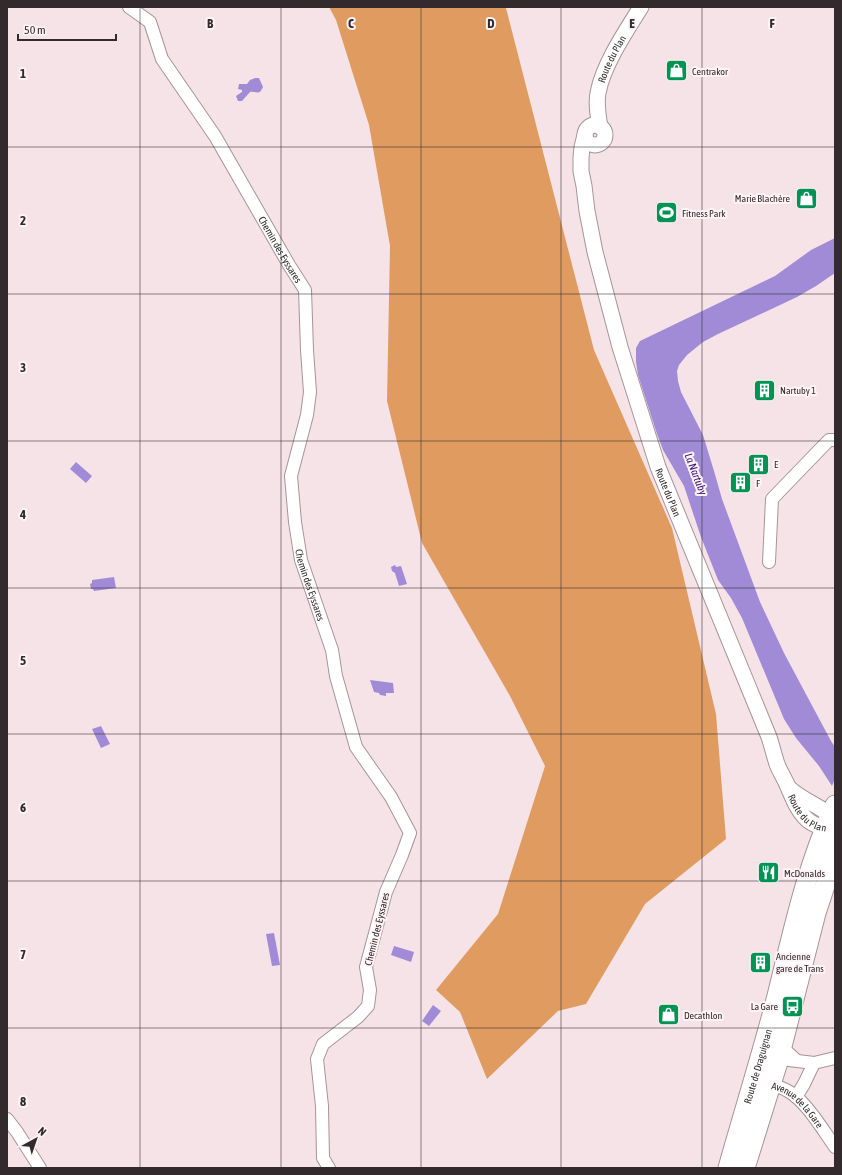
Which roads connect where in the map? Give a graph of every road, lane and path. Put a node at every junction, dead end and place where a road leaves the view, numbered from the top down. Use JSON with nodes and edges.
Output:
{"nodes":[{"id":1,"x":129,"y":7,"type":"edge"},
{"id":2,"x":641,"y":7,"type":"edge"},
{"id":3,"x":598,"y":93,"type":"junction"},
{"id":4,"x":600,"y":127,"type":"junction"},
{"id":5,"x":585,"y":134,"type":"junction"},
{"id":6,"x":598,"y":145,"type":"junction"},
{"id":7,"x":584,"y":186,"type":"junction"},
{"id":8,"x":835,"y":440,"type":"edge"},
{"id":9,"x":769,"y":562,"type":"dead end"},
{"id":10,"x":833,"y":820,"type":"edge"},
{"id":11,"x":835,"y":855,"type":"edge"},
{"id":12,"x":816,"y":913,"type":"junction"},
{"id":13,"x":785,"y":962,"type":"junction"},
{"id":14,"x":786,"y":1057,"type":"junction"},
{"id":15,"x":835,"y":1058,"type":"edge"},
{"id":16,"x":814,"y":1063,"type":"junction"},
{"id":17,"x":770,"y":1085,"type":"junction"},
{"id":18,"x":750,"y":1092,"type":"junction"},
{"id":19,"x":796,"y":1097,"type":"junction"},
{"id":20,"x":7,"y":1119,"type":"edge"},
{"id":21,"x":835,"y":1147,"type":"edge"},
{"id":22,"x":40,"y":1168,"type":"edge"},
{"id":23,"x":329,"y":1168,"type":"edge"},
{"id":24,"x":728,"y":1168,"type":"edge"},
{"id":25,"x":745,"y":1168,"type":"edge"}],
"edges":[{"from":1,"to":23,"type":"street","name":"Chemin des Eyssares"},
{"from":2,"to":3,"type":"street","name":"Route du Plan"},
{"from":3,"to":4,"type":"street","name":"Route du Plan"},
{"from":3,"to":5,"type":"street","name":"Route du Plan"},
{"from":4,"to":5,"type":"street"},
{"from":4,"to":6,"type":"street"},
{"from":5,"to":6,"type":"street"},
{"from":5,"to":7,"type":"street","name":"Route du Plan"},
{"from":6,"to":7,"type":"street","name":"Route du Plan"},
{"from":7,"to":10,"type":"street","name":"Route du Plan"},
{"from":8,"to":9,"type":"street"},
{"from":10,"to":12,"type":"street","name":"Route du Plan"},
{"from":10,"to":13,"type":"main road","name":"Route de Draguignan"},
{"from":11,"to":12,"type":"main road","name":"Route de Draguignan"},
{"from":12,"to":14,"type":"main road","name":"Route de Draguignan"},
{"from":13,"to":14,"type":"street"},
{"from":13,"to":18,"type":"main road","name":"Route de Draguignan"},
{"from":14,"to":16,"type":"street"},
{"from":14,"to":17,"type":"main road","name":"Route de Draguignan"},
{"from":15,"to":16,"type":"street"},
{"from":16,"to":19,"type":"street"},
{"from":17,"to":18,"type":"street","name":"Avenue de la Gare"},
{"from":17,"to":19,"type":"street","name":"Avenue de la Gare"},
{"from":17,"to":25,"type":"main road","name":"Route de Draguignan"},
{"from":18,"to":24,"type":"main road","name":"Route de Draguignan"},
{"from":19,"to":21,"type":"street","name":"Avenue de la Gare"},
{"from":20,"to":22,"type":"street"}]}
